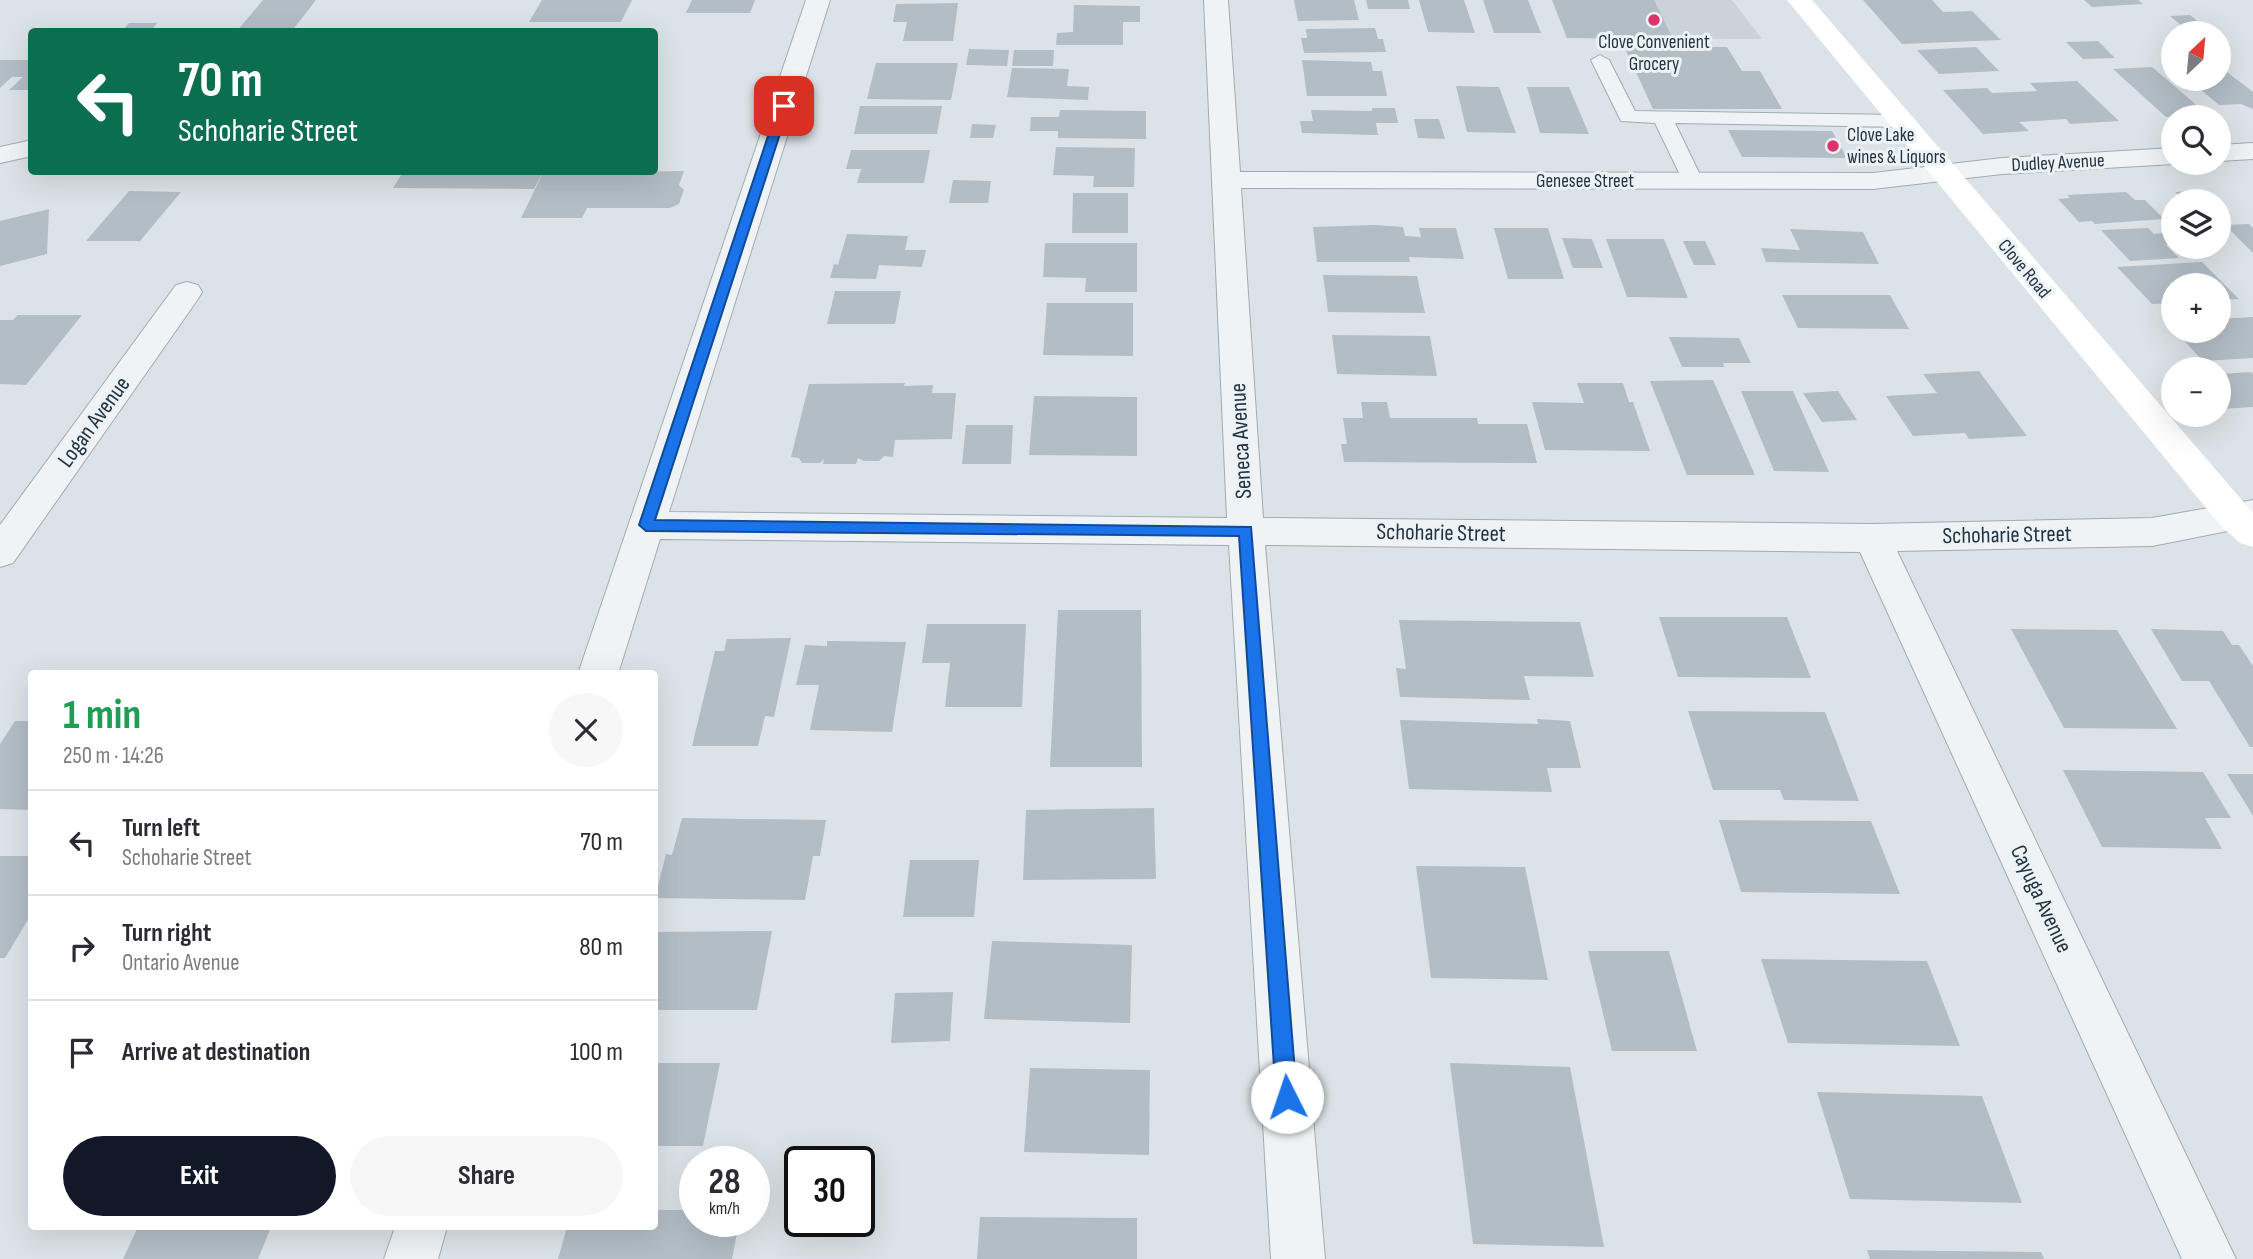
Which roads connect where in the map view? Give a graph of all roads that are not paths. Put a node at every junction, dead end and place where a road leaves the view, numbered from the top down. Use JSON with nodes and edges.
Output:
{"nodes":[{"id":1,"x":818,"y":0,"type":"edge"},
{"id":2,"x":1216,"y":0,"type":"edge"},
{"id":3,"x":1800,"y":0,"type":"edge"},
{"id":4,"x":1600,"y":60,"type":"dead end"},
{"id":5,"x":1662,"y":117,"type":"junction"},
{"id":6,"x":1900,"y":121,"type":"junction"},
{"id":7,"x":28,"y":149,"type":"edge"},
{"id":8,"x":2253,"y":151,"type":"edge"},
{"id":9,"x":2231,"y":152,"type":"edge"},
{"id":10,"x":0,"y":155,"type":"edge"},
{"id":11,"x":2161,"y":157,"type":"edge"},
{"id":12,"x":1942,"y":173,"type":"junction"},
{"id":13,"x":1228,"y":180,"type":"junction"},
{"id":14,"x":1693,"y":181,"type":"junction"},
{"id":15,"x":187,"y":292,"type":"dead end"},
{"id":16,"x":2246,"y":521,"type":"edge"},
{"id":17,"x":646,"y":525,"type":"junction"},
{"id":18,"x":1246,"y":531,"type":"junction"},
{"id":19,"x":1872,"y":538,"type":"junction"},
{"id":20,"x":0,"y":553,"type":"edge"},
{"id":21,"x":599,"y":670,"type":"edge"},
{"id":22,"x":420,"y":1230,"type":"edge"},
{"id":23,"x":411,"y":1259,"type":"edge"},
{"id":24,"x":1298,"y":1259,"type":"edge"},
{"id":25,"x":2209,"y":1259,"type":"edge"}],
"edges":[{"from":1,"to":17,"type":"street"},
{"from":2,"to":13,"type":"street","name":"Seneca Avenue"},
{"from":3,"to":6,"type":"main road","name":"Clove Road"},
{"from":4,"to":5,"type":"lane"},
{"from":5,"to":6,"type":"lane"},
{"from":5,"to":14,"type":"lane"},
{"from":6,"to":12,"type":"main road","name":"Clove Road"},
{"from":7,"to":10,"type":"street"},
{"from":8,"to":9,"type":"street"},
{"from":11,"to":12,"type":"street","name":"Dudley Avenue"},
{"from":12,"to":14,"type":"street","name":"Genesee Street"},
{"from":12,"to":16,"type":"main road","name":"Clove Road"},
{"from":13,"to":14,"type":"street","name":"Genesee Street"},
{"from":13,"to":18,"type":"street","name":"Seneca Avenue"},
{"from":15,"to":20,"type":"street","name":"Logan Avenue"},
{"from":16,"to":19,"type":"street","name":"Schoharie Street"},
{"from":17,"to":18,"type":"street","name":"Schoharie Street"},
{"from":17,"to":21,"type":"street"},
{"from":18,"to":19,"type":"street","name":"Schoharie Street"},
{"from":18,"to":24,"type":"street","name":"Seneca Avenue"},
{"from":19,"to":25,"type":"street","name":"Cayuga Avenue"},
{"from":22,"to":23,"type":"street"}]}
